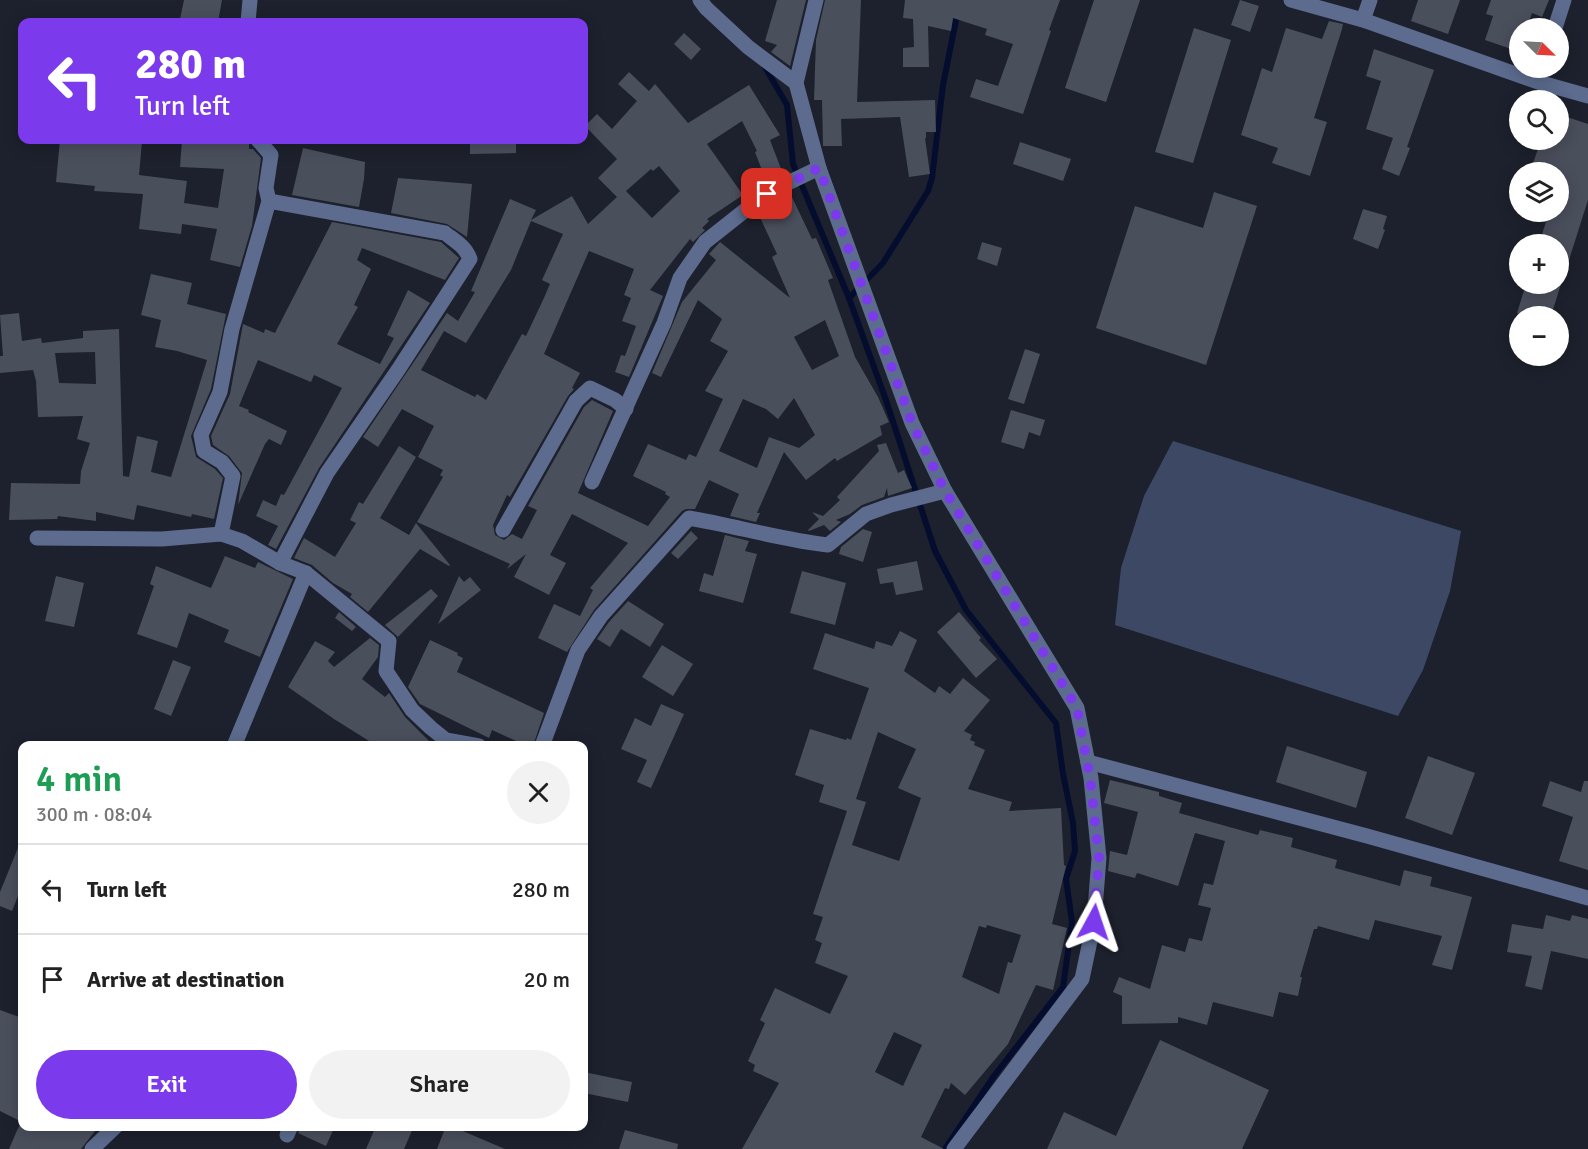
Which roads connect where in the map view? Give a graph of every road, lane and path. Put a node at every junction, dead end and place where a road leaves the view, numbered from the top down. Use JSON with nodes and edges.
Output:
{"nodes":[{"id":1,"x":250,"y":0,"type":"edge"},
{"id":2,"x":700,"y":0,"type":"edge"},
{"id":3,"x":816,"y":0,"type":"edge"},
{"id":4,"x":1291,"y":0,"type":"edge"},
{"id":5,"x":1370,"y":0,"type":"edge"},
{"id":6,"x":1564,"y":0,"type":"edge"},
{"id":7,"x":248,"y":18,"type":"edge"},
{"id":8,"x":1558,"y":18,"type":"edge"},
{"id":9,"x":1363,"y":20,"type":"junction"},
{"id":10,"x":1509,"y":65,"type":"edge"},
{"id":11,"x":1548,"y":78,"type":"edge"},
{"id":12,"x":796,"y":83,"type":"junction"},
{"id":13,"x":1588,"y":96,"type":"edge"},
{"id":14,"x":262,"y":144,"type":"edge"},
{"id":15,"x":819,"y":168,"type":"junction"},
{"id":16,"x":269,"y":201,"type":"junction"},
{"id":17,"x":626,"y":409,"type":"junction"},
{"id":18,"x":592,"y":482,"type":"dead end"},
{"id":19,"x":945,"y":491,"type":"junction"},
{"id":20,"x":502,"y":530,"type":"dead end"},
{"id":21,"x":221,"y":534,"type":"junction"},
{"id":22,"x":37,"y":538,"type":"dead end"},
{"id":23,"x":280,"y":563,"type":"junction"},
{"id":24,"x":306,"y":573,"type":"junction"},
{"id":25,"x":236,"y":741,"type":"edge"},
{"id":26,"x":452,"y":741,"type":"edge"},
{"id":27,"x":544,"y":741,"type":"edge"},
{"id":28,"x":1088,"y":762,"type":"junction"},
{"id":29,"x":1588,"y":898,"type":"edge"},
{"id":30,"x":111,"y":1131,"type":"edge"},
{"id":31,"x":92,"y":1149,"type":"edge"},
{"id":32,"x":954,"y":1149,"type":"edge"}],
"edges":[{"from":1,"to":7,"type":"street"},
{"from":2,"to":12,"type":"street"},
{"from":3,"to":12,"type":"street"},
{"from":4,"to":9,"type":"street"},
{"from":5,"to":9,"type":"street"},
{"from":6,"to":8,"type":"street"},
{"from":9,"to":10,"type":"street"},
{"from":11,"to":13,"type":"street"},
{"from":12,"to":15,"type":"street"},
{"from":14,"to":16,"type":"street"},
{"from":15,"to":17,"type":"street"},
{"from":15,"to":19,"type":"street"},
{"from":16,"to":21,"type":"street"},
{"from":16,"to":23,"type":"street"},
{"from":17,"to":18,"type":"street"},
{"from":17,"to":20,"type":"street"},
{"from":19,"to":27,"type":"street"},
{"from":19,"to":28,"type":"street"},
{"from":21,"to":22,"type":"street"},
{"from":21,"to":23,"type":"street"},
{"from":23,"to":24,"type":"street"},
{"from":24,"to":25,"type":"street"},
{"from":24,"to":26,"type":"street"},
{"from":28,"to":29,"type":"street"},
{"from":28,"to":32,"type":"street"},
{"from":30,"to":31,"type":"street"}]}
